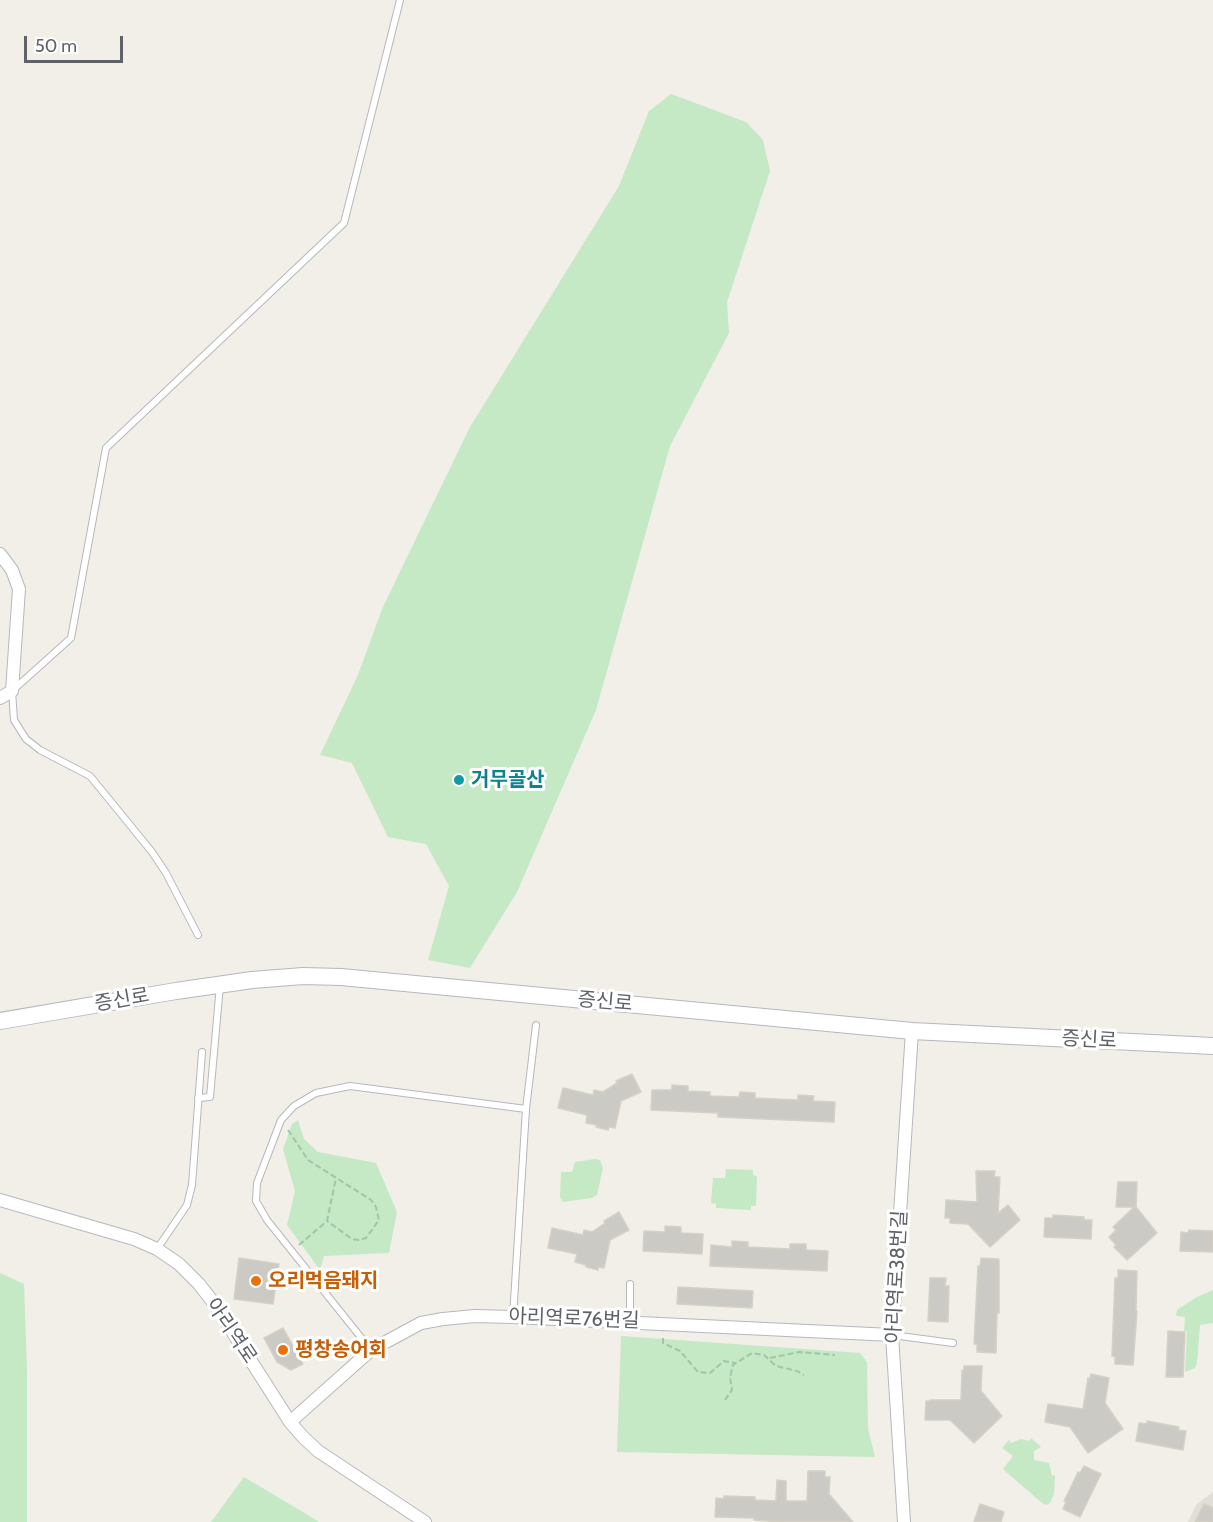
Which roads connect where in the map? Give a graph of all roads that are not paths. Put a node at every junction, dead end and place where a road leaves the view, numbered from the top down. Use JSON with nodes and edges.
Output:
{"nodes":[{"id":1,"x":400,"y":0,"type":"edge"},
{"id":2,"x":0,"y":554,"type":"edge"},
{"id":3,"x":12,"y":691,"type":"junction"},
{"id":4,"x":0,"y":698,"type":"edge"},
{"id":5,"x":198,"y":935,"type":"dead end"},
{"id":6,"x":220,"y":984,"type":"junction"},
{"id":7,"x":0,"y":1020,"type":"edge"},
{"id":8,"x":536,"y":1025,"type":"dead end"},
{"id":9,"x":912,"y":1031,"type":"junction"},
{"id":10,"x":1213,"y":1046,"type":"edge"},
{"id":11,"x":202,"y":1052,"type":"dead end"},
{"id":12,"x":198,"y":1098,"type":"junction"},
{"id":13,"x":526,"y":1108,"type":"junction"},
{"id":14,"x":0,"y":1200,"type":"edge"},
{"id":15,"x":157,"y":1249,"type":"junction"},
{"id":16,"x":630,"y":1284,"type":"dead end"},
{"id":17,"x":513,"y":1317,"type":"junction"},
{"id":18,"x":630,"y":1321,"type":"junction"},
{"id":19,"x":892,"y":1335,"type":"junction"},
{"id":20,"x":953,"y":1343,"type":"dead end"},
{"id":21,"x":371,"y":1350,"type":"junction"},
{"id":22,"x":290,"y":1422,"type":"junction"},
{"id":23,"x":424,"y":1522,"type":"edge"},
{"id":24,"x":904,"y":1522,"type":"edge"}],
"edges":[{"from":1,"to":3,"type":"lane"},
{"from":2,"to":3,"type":"street"},
{"from":3,"to":4,"type":"street"},
{"from":3,"to":5,"type":"lane"},
{"from":6,"to":7,"type":"street","name":"증신로"},
{"from":6,"to":9,"type":"street","name":"증신로"},
{"from":6,"to":12,"type":"lane"},
{"from":8,"to":13,"type":"lane"},
{"from":9,"to":10,"type":"street","name":"증신로"},
{"from":9,"to":19,"type":"street","name":"아리역로38번길"},
{"from":11,"to":12,"type":"lane"},
{"from":12,"to":15,"type":"lane"},
{"from":13,"to":17,"type":"lane"},
{"from":13,"to":21,"type":"lane"},
{"from":14,"to":15,"type":"street","name":"아리역로"},
{"from":15,"to":22,"type":"street","name":"아리역로"},
{"from":16,"to":18,"type":"lane"},
{"from":17,"to":18,"type":"street","name":"아리역로76번길"},
{"from":17,"to":21,"type":"street","name":"아리역로76번길"},
{"from":18,"to":19,"type":"street","name":"아리역로76번길"},
{"from":19,"to":20,"type":"lane"},
{"from":19,"to":24,"type":"street","name":"아리역로38번길"},
{"from":21,"to":22,"type":"street","name":"아리역로76번길"},
{"from":22,"to":23,"type":"street","name":"아리역로"}]}
